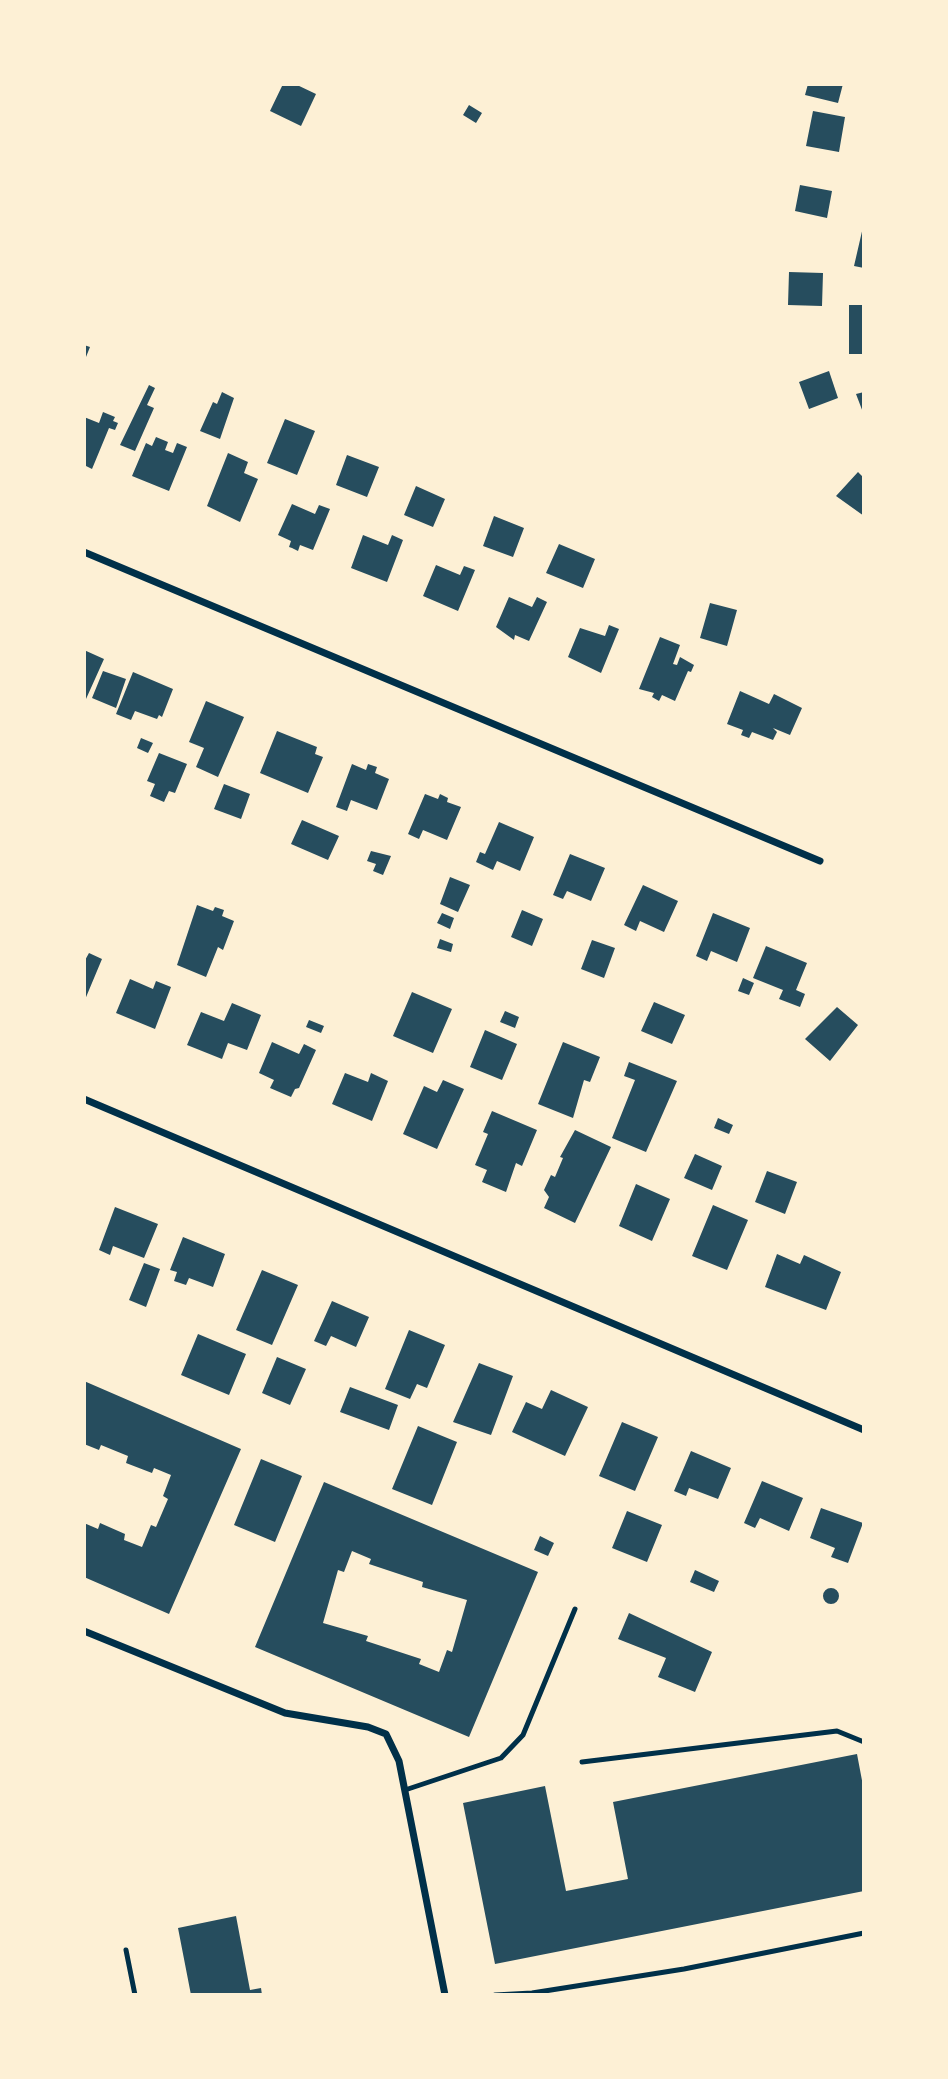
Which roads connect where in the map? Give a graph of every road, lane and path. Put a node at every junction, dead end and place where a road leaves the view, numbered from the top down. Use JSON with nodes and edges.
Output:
{"nodes":[{"id":1,"x":84,"y":552,"type":"edge"},
{"id":2,"x":820,"y":861,"type":"dead end"},
{"id":3,"x":84,"y":1099,"type":"edge"},
{"id":4,"x":864,"y":1430,"type":"edge"},
{"id":5,"x":575,"y":1609,"type":"dead end"},
{"id":6,"x":84,"y":1631,"type":"edge"},
{"id":7,"x":864,"y":1742,"type":"edge"},
{"id":8,"x":582,"y":1762,"type":"dead end"},
{"id":9,"x":405,"y":1790,"type":"junction"},
{"id":10,"x":864,"y":1933,"type":"edge"},
{"id":11,"x":126,"y":1950,"type":"dead end"},
{"id":12,"x":135,"y":1995,"type":"edge"},
{"id":13,"x":445,"y":1995,"type":"edge"},
{"id":14,"x":495,"y":1995,"type":"edge"}],
"edges":[{"from":1,"to":2,"type":"street"},
{"from":3,"to":4,"type":"street"},
{"from":5,"to":9,"type":"lane"},
{"from":6,"to":9,"type":"street"},
{"from":7,"to":8,"type":"lane"},
{"from":9,"to":13,"type":"street"},
{"from":10,"to":14,"type":"lane"},
{"from":11,"to":12,"type":"lane"}]}
